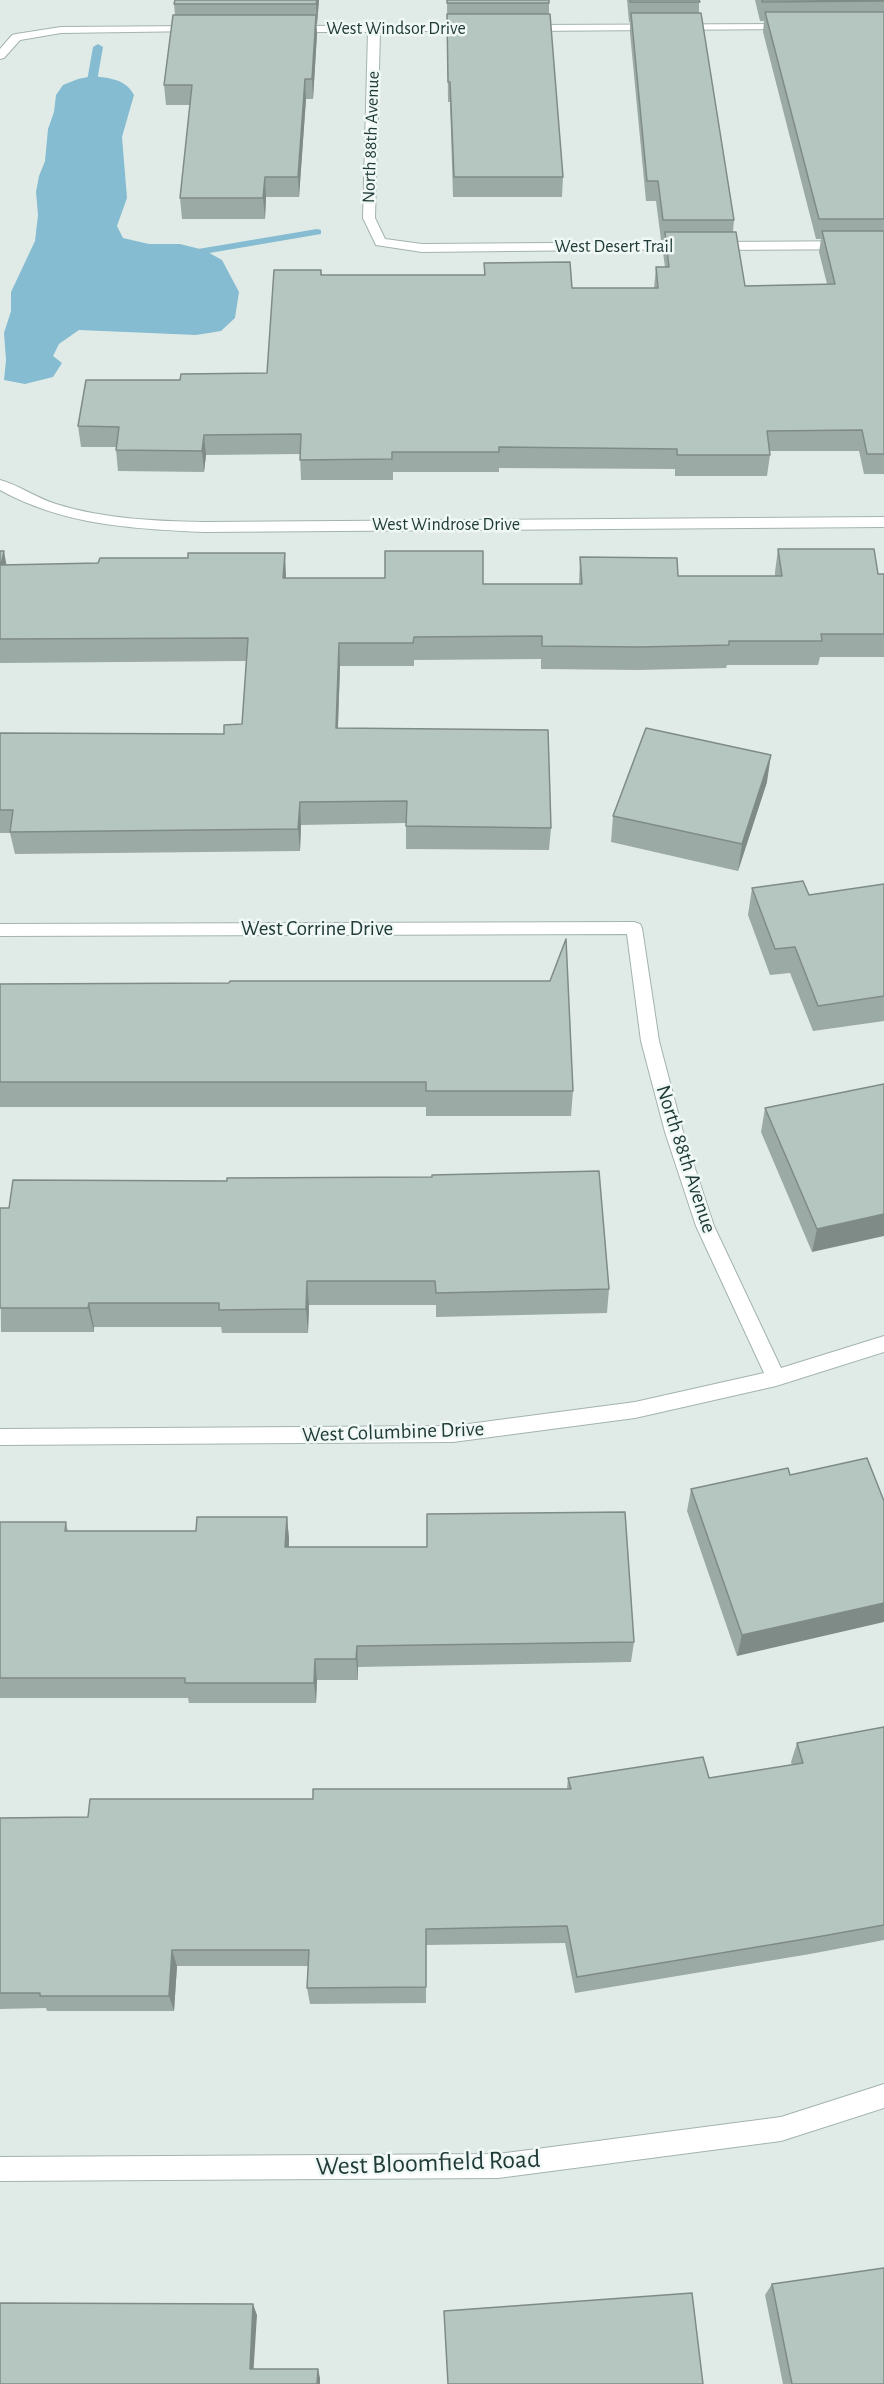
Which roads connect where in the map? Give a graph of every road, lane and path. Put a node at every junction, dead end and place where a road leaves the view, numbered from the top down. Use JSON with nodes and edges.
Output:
{"nodes":[{"id":1,"x":801,"y":27,"type":"edge"},
{"id":2,"x":481,"y":28,"type":"edge"},
{"id":3,"x":517,"y":28,"type":"edge"},
{"id":4,"x":212,"y":29,"type":"edge"},
{"id":5,"x":282,"y":29,"type":"edge"},
{"id":6,"x":375,"y":29,"type":"junction"},
{"id":7,"x":0,"y":56,"type":"edge"},
{"id":8,"x":380,"y":242,"type":"joint"},
{"id":9,"x":884,"y":245,"type":"edge"},
{"id":10,"x":0,"y":484,"type":"edge"},
{"id":11,"x":884,"y":522,"type":"edge"},
{"id":12,"x":634,"y":928,"type":"joint"},
{"id":13,"x":0,"y":930,"type":"edge"},
{"id":14,"x":884,"y":1344,"type":"edge"},
{"id":15,"x":776,"y":1378,"type":"junction"},
{"id":16,"x":0,"y":1437,"type":"edge"},
{"id":17,"x":884,"y":2096,"type":"edge"},
{"id":18,"x":0,"y":2169,"type":"edge"}],
"edges":[{"from":1,"to":3,"type":"street"},
{"from":2,"to":6,"type":"street","name":"West Windsor Drive"},
{"from":4,"to":7,"type":"street"},
{"from":5,"to":6,"type":"street","name":"West Windsor Drive"},
{"from":6,"to":8,"type":"street","name":"North 88th Avenue"},
{"from":8,"to":9,"type":"street","name":"West Desert Trail"},
{"from":10,"to":11,"type":"street","name":"West Windrose Drive"},
{"from":12,"to":13,"type":"street","name":"West Corrine Drive"},
{"from":12,"to":15,"type":"street","name":"North 88th Avenue"},
{"from":14,"to":15,"type":"street","name":"West Columbine Drive"},
{"from":15,"to":16,"type":"street","name":"West Columbine Drive"},
{"from":17,"to":18,"type":"street","name":"West Bloomfield Road"}]}
